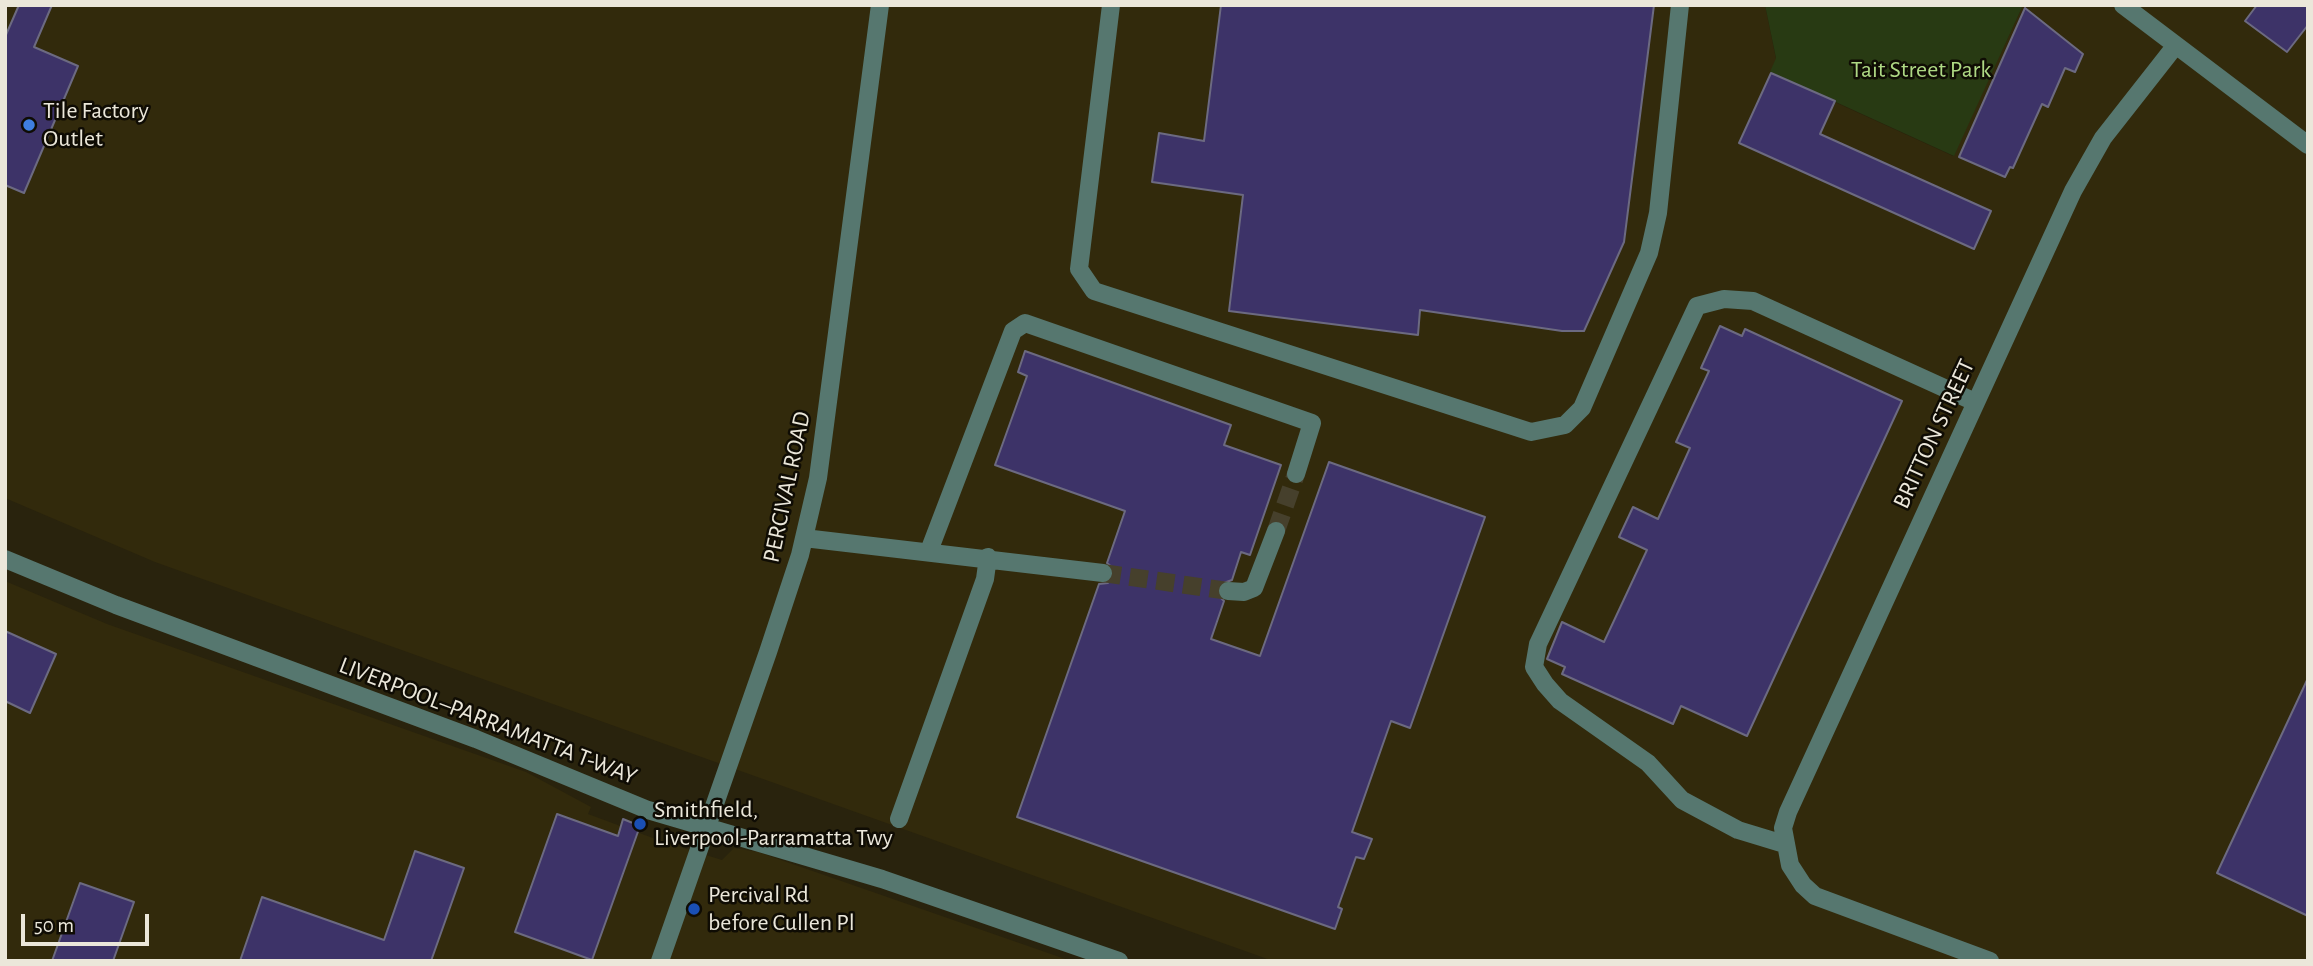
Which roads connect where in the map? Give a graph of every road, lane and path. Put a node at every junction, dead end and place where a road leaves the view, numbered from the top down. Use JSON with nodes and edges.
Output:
{"nodes":[{"id":1,"x":880,"y":5,"type":"edge"},
{"id":2,"x":1111,"y":5,"type":"edge"},
{"id":3,"x":1681,"y":5,"type":"edge"},
{"id":4,"x":2123,"y":5,"type":"edge"},
{"id":5,"x":2176,"y":45,"type":"junction"},
{"id":6,"x":2308,"y":145,"type":"edge"},
{"id":7,"x":1975,"y":402,"type":"junction"},
{"id":8,"x":1296,"y":474,"type":"tunnel mouth"},
{"id":9,"x":1276,"y":531,"type":"tunnel mouth"},
{"id":10,"x":804,"y":538,"type":"junction"},
{"id":11,"x":929,"y":551,"type":"junction"},
{"id":12,"x":988,"y":557,"type":"junction"},
{"id":13,"x":5,"y":559,"type":"edge"},
{"id":14,"x":1103,"y":573,"type":"tunnel mouth"},
{"id":15,"x":1228,"y":590,"type":"tunnel mouth"},
{"id":16,"x":899,"y":819,"type":"dead end"},
{"id":17,"x":707,"y":827,"type":"junction"},
{"id":18,"x":1784,"y":844,"type":"junction"},
{"id":19,"x":660,"y":961,"type":"edge"},
{"id":20,"x":1119,"y":961,"type":"edge"},
{"id":21,"x":1990,"y":961,"type":"edge"}],
"edges":[{"from":1,"to":10,"type":"street","name":"PERCIVAL ROAD"},
{"from":2,"to":3,"type":"street"},
{"from":4,"to":5,"type":"street"},
{"from":5,"to":6,"type":"street"},
{"from":5,"to":7,"type":"street","name":"BRITTON STREET"},
{"from":7,"to":18,"type":"street","name":"BRITTON STREET"},
{"from":7,"to":18,"type":"street"},
{"from":8,"to":11,"type":"street"},
{"from":9,"to":15,"type":"street"},
{"from":10,"to":11,"type":"street"},
{"from":10,"to":17,"type":"street","name":"PERCIVAL ROAD"},
{"from":11,"to":12,"type":"street"},
{"from":12,"to":14,"type":"street"},
{"from":12,"to":16,"type":"street"},
{"from":13,"to":17,"type":"street","name":"LIVERPOOL–PARRAMATTA T-WAY"},
{"from":17,"to":19,"type":"street","name":"PERCIVAL ROAD"},
{"from":17,"to":20,"type":"street","name":"LIVERPOOL–PARRAMATTA T-WAY"},
{"from":18,"to":21,"type":"street","name":"BRITTON STREET"}]}
